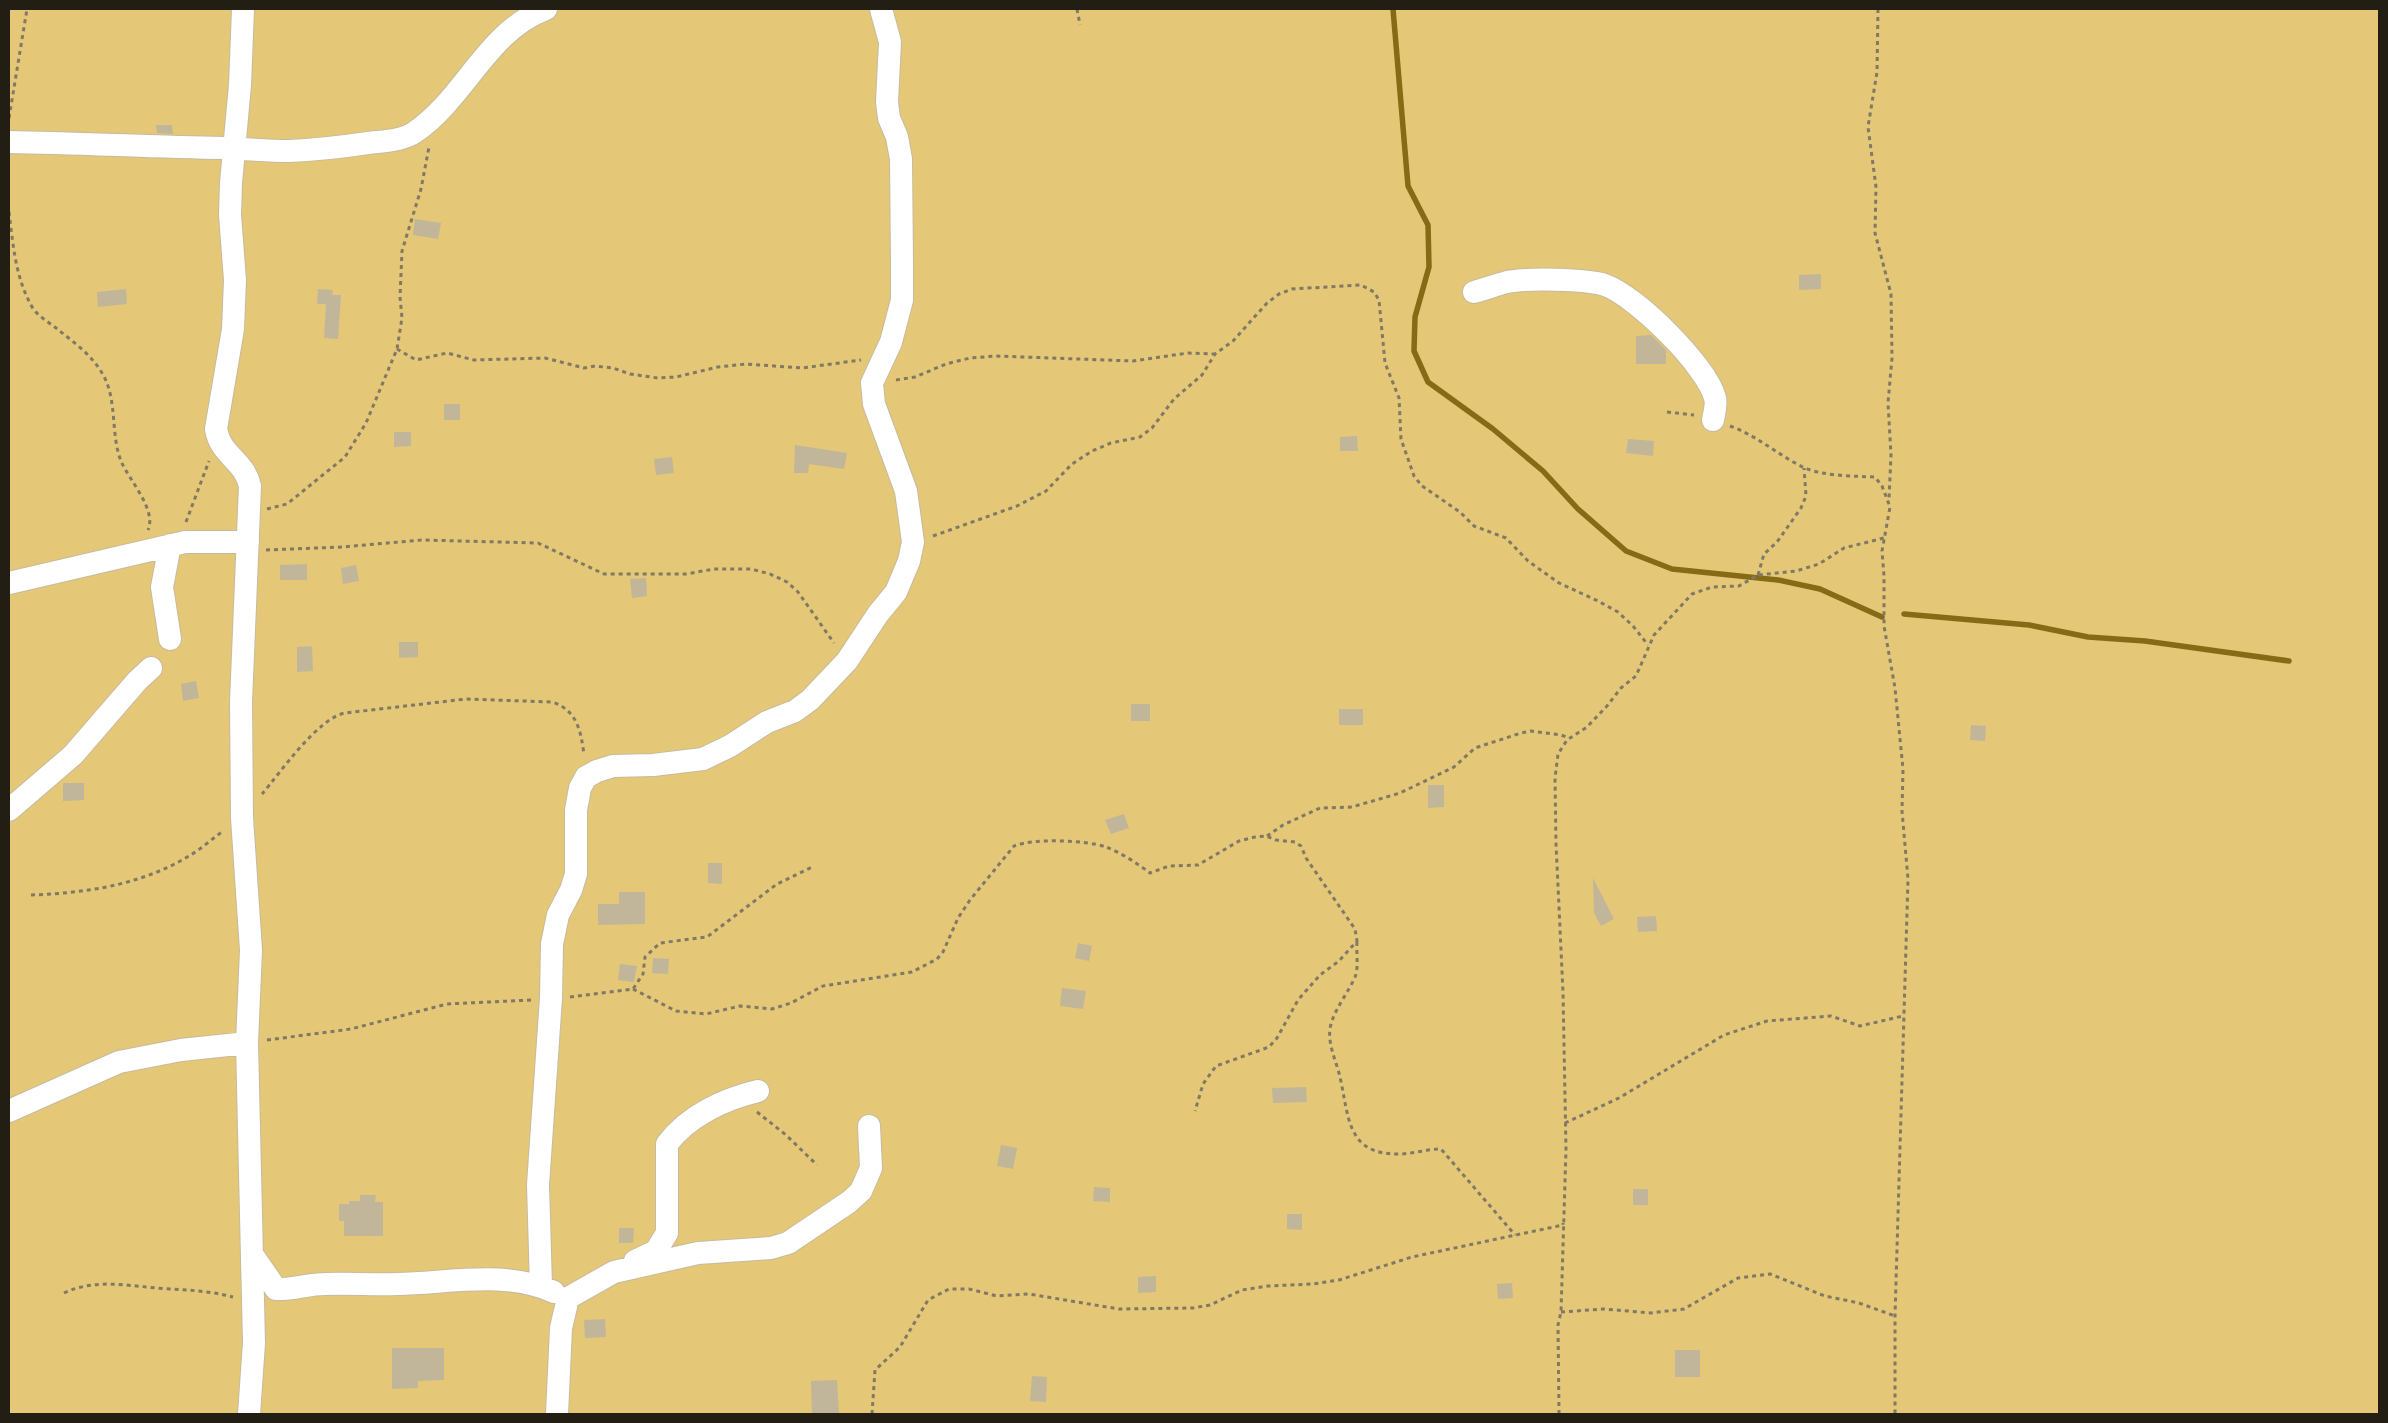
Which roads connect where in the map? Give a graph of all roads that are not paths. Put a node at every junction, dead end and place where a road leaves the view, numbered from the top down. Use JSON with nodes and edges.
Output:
{"nodes":[{"id":1,"x":243,"y":9,"type":"edge"},
{"id":2,"x":546,"y":9,"type":"edge"},
{"id":3,"x":880,"y":9,"type":"edge"},
{"id":4,"x":9,"y":142,"type":"edge"},
{"id":5,"x":235,"y":148,"type":"junction"},
{"id":6,"x":1474,"y":292,"type":"dead end"},
{"id":7,"x":1713,"y":420,"type":"road end"},
{"id":8,"x":170,"y":545,"type":"junction"},
{"id":9,"x":248,"y":546,"type":"junction"},
{"id":10,"x":9,"y":583,"type":"edge"},
{"id":11,"x":170,"y":639,"type":"dead end"},
{"id":12,"x":151,"y":668,"type":"dead end"},
{"id":13,"x":9,"y":810,"type":"edge"},
{"id":14,"x":247,"y":1043,"type":"junction"},
{"id":15,"x":748,"y":1093,"type":"road end"},
{"id":16,"x":9,"y":1110,"type":"edge"},
{"id":17,"x":869,"y":1126,"type":"dead end"},
{"id":18,"x":251,"y":1253,"type":"junction"},
{"id":19,"x":614,"y":1272,"type":"junction"},
{"id":20,"x":541,"y":1286,"type":"junction"},
{"id":21,"x":568,"y":1298,"type":"junction"},
{"id":22,"x":249,"y":1414,"type":"edge"},
{"id":23,"x":557,"y":1414,"type":"edge"}],
"edges":[{"from":1,"to":5,"type":"street"},
{"from":2,"to":5,"type":"street"},
{"from":3,"to":20,"type":"street"},
{"from":4,"to":5,"type":"street"},
{"from":5,"to":9,"type":"street"},
{"from":6,"to":7,"type":"street"},
{"from":8,"to":9,"type":"street"},
{"from":8,"to":10,"type":"street"},
{"from":8,"to":11,"type":"street"},
{"from":9,"to":14,"type":"street"},
{"from":12,"to":13,"type":"street"},
{"from":14,"to":16,"type":"street"},
{"from":14,"to":18,"type":"street"},
{"from":15,"to":19,"type":"street"},
{"from":17,"to":19,"type":"street"},
{"from":18,"to":20,"type":"street"},
{"from":18,"to":22,"type":"street"},
{"from":19,"to":21,"type":"street"},
{"from":20,"to":21,"type":"street"},
{"from":21,"to":23,"type":"street"}]}
